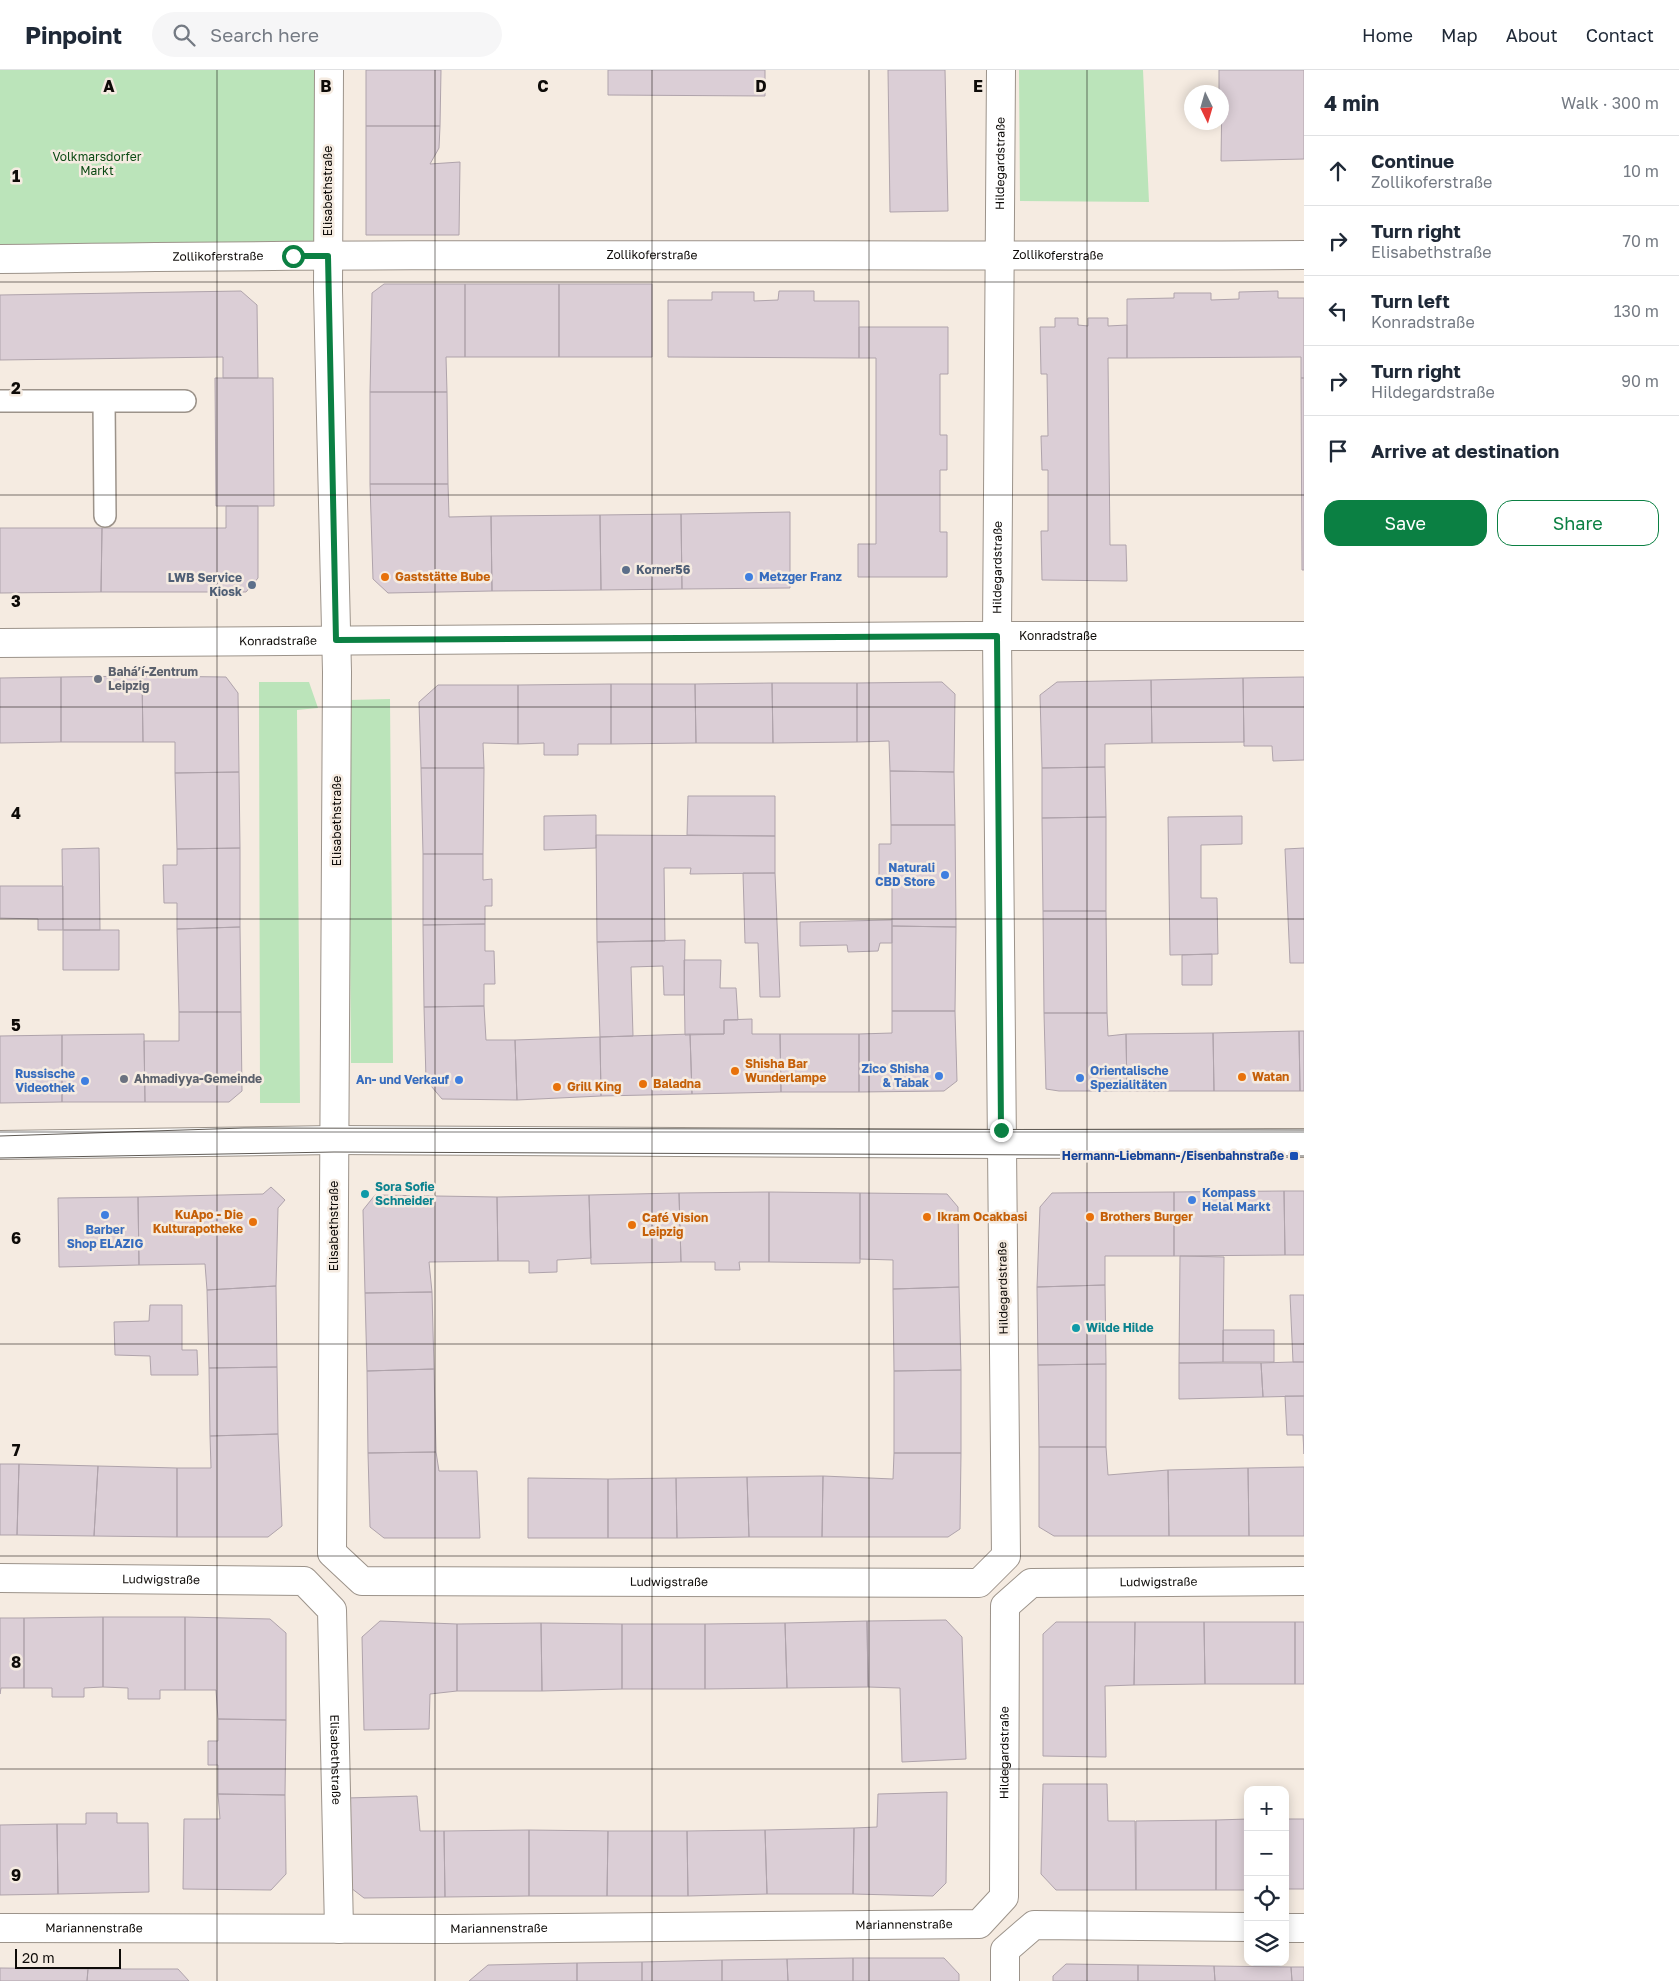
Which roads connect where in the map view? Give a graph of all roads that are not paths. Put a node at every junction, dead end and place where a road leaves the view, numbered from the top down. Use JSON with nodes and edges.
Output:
{"nodes":[{"id":1,"x":329,"y":70,"type":"edge"},
{"id":2,"x":1001,"y":70,"type":"edge"},
{"id":3,"x":1304,"y":255,"type":"edge"},
{"id":4,"x":328,"y":256,"type":"junction"},
{"id":5,"x":999,"y":256,"type":"junction"},
{"id":6,"x":0,"y":259,"type":"edge"},
{"id":7,"x":185,"y":400,"type":"dead end"},
{"id":8,"x":0,"y":401,"type":"edge"},
{"id":9,"x":104,"y":401,"type":"junction"},
{"id":10,"x":104,"y":516,"type":"dead end"},
{"id":11,"x":997,"y":636,"type":"junction"},
{"id":12,"x":1304,"y":636,"type":"edge"},
{"id":13,"x":336,"y":640,"type":"junction"},
{"id":14,"x":0,"y":643,"type":"edge"},
{"id":15,"x":334,"y":1140,"type":"junction"},
{"id":16,"x":1304,"y":1143,"type":"edge"},
{"id":17,"x":1001,"y":1144,"type":"junction"},
{"id":18,"x":0,"y":1145,"type":"edge"},
{"id":19,"x":346,"y":1566,"type":"joint"},
{"id":20,"x":992,"y":1570,"type":"joint"},
{"id":21,"x":0,"y":1578,"type":"edge"},
{"id":22,"x":1304,"y":1582,"type":"edge"},
{"id":23,"x":318,"y":1596,"type":"joint"},
{"id":24,"x":1017,"y":1596,"type":"joint"},
{"id":25,"x":992,"y":1909,"type":"joint"},
{"id":26,"x":0,"y":1928,"type":"edge"},
{"id":27,"x":1244,"y":1928,"type":"edge"},
{"id":28,"x":1289,"y":1928,"type":"edge"},
{"id":29,"x":1304,"y":1928,"type":"edge"},
{"id":30,"x":339,"y":1929,"type":"junction"},
{"id":31,"x":1005,"y":1981,"type":"edge"}],
"edges":[{"from":1,"to":4,"type":"street","name":"Elisabethstraße"},
{"from":2,"to":5,"type":"street","name":"Hildegardstraße"},
{"from":3,"to":5,"type":"street","name":"Zollikoferstraße"},
{"from":4,"to":5,"type":"street","name":"Zollikoferstraße"},
{"from":4,"to":6,"type":"street","name":"Zollikoferstraße"},
{"from":4,"to":13,"type":"street","name":"Elisabethstraße"},
{"from":5,"to":11,"type":"street","name":"Hildegardstraße"},
{"from":7,"to":9,"type":"lane"},
{"from":8,"to":9,"type":"lane"},
{"from":9,"to":10,"type":"lane"},
{"from":11,"to":12,"type":"street","name":"Konradstraße"},
{"from":11,"to":13,"type":"street","name":"Konradstraße"},
{"from":11,"to":17,"type":"street","name":"Hildegardstraße"},
{"from":13,"to":14,"type":"street","name":"Konradstraße"},
{"from":13,"to":15,"type":"street","name":"Elisabethstraße"},
{"from":15,"to":17,"type":"street"},
{"from":15,"to":18,"type":"street"},
{"from":15,"to":19,"type":"street","name":"Elisabethstraße"},
{"from":16,"to":17,"type":"street"},
{"from":17,"to":20,"type":"street","name":"Hildegardstraße"},
{"from":19,"to":20,"type":"street","name":"Ludwigstraße"},
{"from":21,"to":23,"type":"street","name":"Ludwigstraße"},
{"from":22,"to":24,"type":"street","name":"Ludwigstraße"},
{"from":23,"to":30,"type":"street","name":"Elisabethstraße"},
{"from":24,"to":25,"type":"street","name":"Hildegardstraße"},
{"from":25,"to":30,"type":"street","name":"Mariannenstraße"},
{"from":26,"to":30,"type":"street","name":"Mariannenstraße"},
{"from":27,"to":31,"type":"street"},
{"from":28,"to":29,"type":"street"}]}
